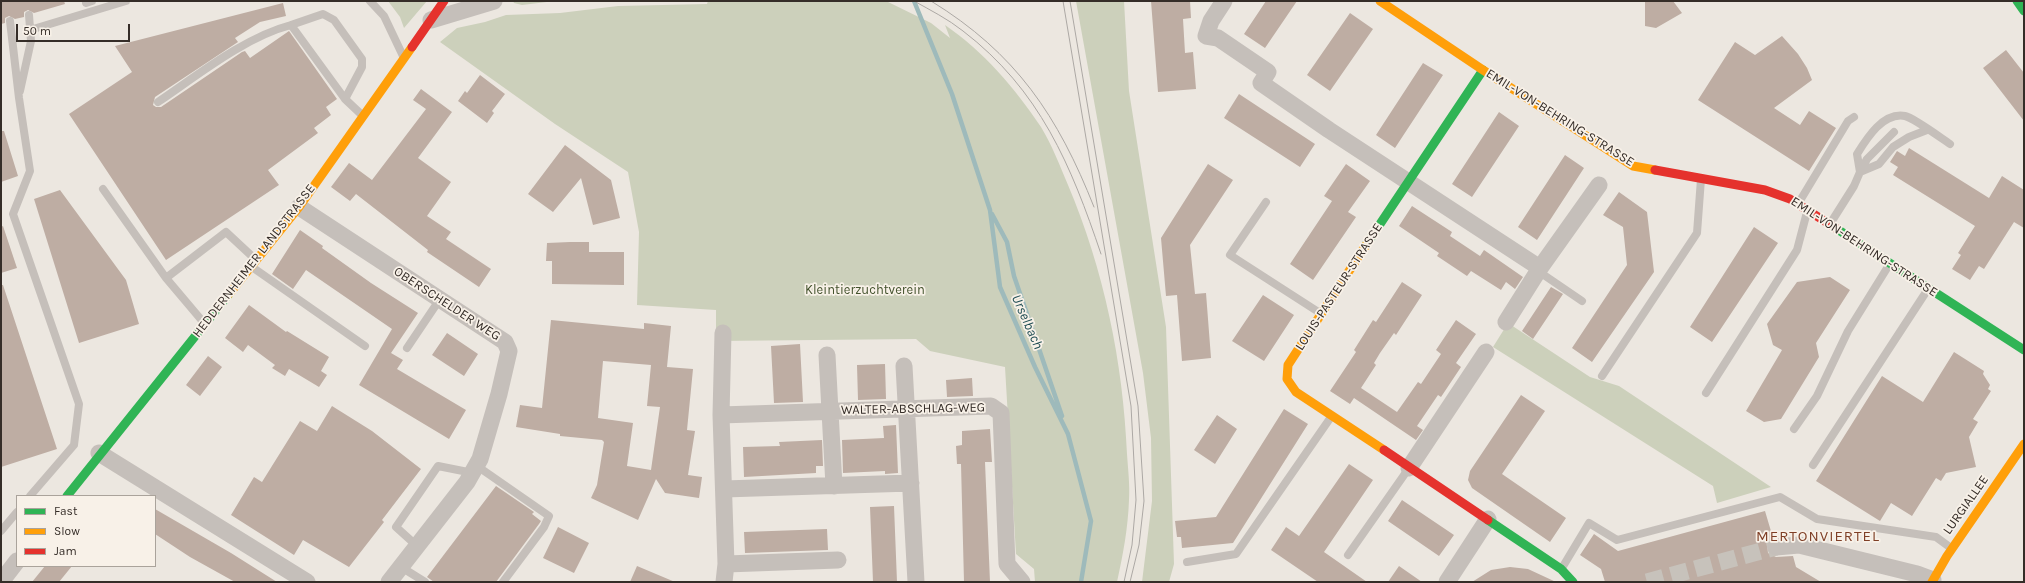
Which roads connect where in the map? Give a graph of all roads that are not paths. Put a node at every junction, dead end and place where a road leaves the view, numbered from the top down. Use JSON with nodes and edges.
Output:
{"nodes":[{"id":1,"x":126,"y":1,"type":"edge"},
{"id":2,"x":370,"y":1,"type":"edge"},
{"id":3,"x":444,"y":1,"type":"edge"},
{"id":4,"x":494,"y":1,"type":"edge"},
{"id":5,"x":1224,"y":1,"type":"edge"},
{"id":6,"x":1380,"y":1,"type":"edge"},
{"id":7,"x":2017,"y":1,"type":"edge"},
{"id":8,"x":2024,"y":11,"type":"edge"},
{"id":9,"x":29,"y":15,"type":"dead end"},
{"id":10,"x":431,"y":20,"type":"junction"},
{"id":11,"x":10,"y":21,"type":"dead end"},
{"id":12,"x":291,"y":25,"type":"junction"},
{"id":13,"x":30,"y":30,"type":"junction"},
{"id":14,"x":404,"y":59,"type":"junction"},
{"id":15,"x":1483,"y":70,"type":"junction"},
{"id":16,"x":18,"y":98,"type":"junction"},
{"id":17,"x":345,"y":99,"type":"junction"},
{"id":18,"x":158,"y":102,"type":"dead end"},
{"id":19,"x":363,"y":117,"type":"junction"},
{"id":20,"x":1854,"y":117,"type":"dead end"},
{"id":21,"x":1927,"y":130,"type":"junction"},
{"id":22,"x":1894,"y":132,"type":"dead end"},
{"id":23,"x":1950,"y":144,"type":"dead end"},
{"id":24,"x":1860,"y":172,"type":"junction"},
{"id":25,"x":1701,"y":178,"type":"junction"},
{"id":26,"x":1408,"y":181,"type":"junction"},
{"id":27,"x":1599,"y":185,"type":"dead end"},
{"id":28,"x":103,"y":189,"type":"dead end"},
{"id":29,"x":1266,"y":202,"type":"dead end"},
{"id":30,"x":1798,"y":204,"type":"junction"},
{"id":31,"x":299,"y":207,"type":"junction"},
{"id":32,"x":1808,"y":211,"type":"junction"},
{"id":33,"x":1830,"y":225,"type":"junction"},
{"id":34,"x":253,"y":263,"type":"junction"},
{"id":35,"x":1890,"y":264,"type":"junction"},
{"id":36,"x":1539,"y":270,"type":"junction"},
{"id":37,"x":166,"y":278,"type":"junction"},
{"id":38,"x":1929,"y":289,"type":"junction"},
{"id":39,"x":440,"y":299,"type":"junction"},
{"id":40,"x":1582,"y":301,"type":"dead end"},
{"id":41,"x":1320,"y":313,"type":"junction"},
{"id":42,"x":1506,"y":322,"type":"dead end"},
{"id":43,"x":205,"y":323,"type":"junction"},
{"id":44,"x":723,"y":333,"type":"dead end"},
{"id":45,"x":365,"y":346,"type":"dead end"},
{"id":46,"x":407,"y":348,"type":"dead end"},
{"id":47,"x":2024,"y":350,"type":"edge"},
{"id":48,"x":1486,"y":352,"type":"dead end"},
{"id":49,"x":827,"y":355,"type":"dead end"},
{"id":50,"x":904,"y":366,"type":"dead end"},
{"id":51,"x":1602,"y":376,"type":"dead end"},
{"id":52,"x":1706,"y":393,"type":"dead end"},
{"id":53,"x":908,"y":408,"type":"junction"},
{"id":54,"x":830,"y":410,"type":"junction"},
{"id":55,"x":721,"y":415,"type":"junction"},
{"id":56,"x":1331,"y":417,"type":"junction"},
{"id":57,"x":1794,"y":429,"type":"dead end"},
{"id":58,"x":2024,"y":444,"type":"edge"},
{"id":59,"x":99,"y":453,"type":"junction"},
{"id":60,"x":1813,"y":465,"type":"dead end"},
{"id":61,"x":1410,"y":468,"type":"junction"},
{"id":62,"x":475,"y":470,"type":"junction"},
{"id":63,"x":911,"y":483,"type":"junction"},
{"id":64,"x":834,"y":486,"type":"junction"},
{"id":65,"x":724,"y":490,"type":"junction"},
{"id":66,"x":31,"y":495,"type":"edge"},
{"id":67,"x":67,"y":495,"type":"edge"},
{"id":68,"x":16,"y":513,"type":"edge"},
{"id":69,"x":1488,"y":519,"type":"junction"},
{"id":70,"x":1,"y":531,"type":"edge"},
{"id":71,"x":417,"y":546,"type":"junction"},
{"id":72,"x":1776,"y":547,"type":"tunnel mouth"},
{"id":73,"x":1952,"y":549,"type":"junction"},
{"id":74,"x":1348,"y":556,"type":"dead end"},
{"id":75,"x":838,"y":560,"type":"dead end"},
{"id":76,"x":16,"y":562,"type":"edge"},
{"id":77,"x":1187,"y":562,"type":"dead end"},
{"id":78,"x":726,"y":564,"type":"junction"},
{"id":79,"x":401,"y":567,"type":"junction"},
{"id":80,"x":1561,"y":569,"type":"junction"},
{"id":81,"x":1933,"y":581,"type":"edge"},
{"id":82,"x":1,"y":582,"type":"edge"},
{"id":83,"x":307,"y":582,"type":"edge"},
{"id":84,"x":388,"y":582,"type":"edge"},
{"id":85,"x":424,"y":582,"type":"edge"},
{"id":86,"x":503,"y":582,"type":"edge"},
{"id":87,"x":724,"y":582,"type":"edge"},
{"id":88,"x":916,"y":582,"type":"edge"},
{"id":89,"x":1022,"y":582,"type":"edge"},
{"id":90,"x":1447,"y":582,"type":"edge"},
{"id":91,"x":1573,"y":582,"type":"edge"}],
"edges":[{"from":1,"to":13,"type":"lane"},
{"from":2,"to":14,"type":"lane"},
{"from":3,"to":10,"type":"street","name":"HEDDERNHEIMER LANDSTRASSE"},
{"from":4,"to":10,"type":"street"},
{"from":5,"to":26,"type":"street"},
{"from":6,"to":15,"type":"street","name":"EMIL-VON-BEHRING-STRASSE"},
{"from":7,"to":8,"type":"street"},
{"from":9,"to":13,"type":"lane"},
{"from":10,"to":14,"type":"street","name":"HEDDERNHEIMER LANDSTRASSE"},
{"from":11,"to":16,"type":"lane"},
{"from":12,"to":17,"type":"lane"},
{"from":12,"to":17,"type":"lane"},
{"from":12,"to":18,"type":"lane"},
{"from":13,"to":16,"type":"lane"},
{"from":14,"to":19,"type":"street","name":"HEDDERNHEIMER LANDSTRASSE"},
{"from":15,"to":25,"type":"street","name":"EMIL-VON-BEHRING-STRASSE"},
{"from":15,"to":26,"type":"street","name":"LOUIS-PASTEUR-STRASSE"},
{"from":16,"to":66,"type":"lane"},
{"from":17,"to":19,"type":"lane"},
{"from":19,"to":31,"type":"street","name":"HEDDERNHEIMER LANDSTRASSE"},
{"from":20,"to":30,"type":"lane"},
{"from":21,"to":23,"type":"lane"},
{"from":21,"to":24,"type":"lane"},
{"from":21,"to":24,"type":"lane"},
{"from":22,"to":24,"type":"lane"},
{"from":24,"to":33,"type":"lane"},
{"from":25,"to":30,"type":"street","name":"EMIL-VON-BEHRING-STRASSE"},
{"from":25,"to":51,"type":"lane"},
{"from":26,"to":36,"type":"street"},
{"from":26,"to":41,"type":"street","name":"LOUIS-PASTEUR-STRASSE"},
{"from":27,"to":36,"type":"street"},
{"from":28,"to":37,"type":"lane"},
{"from":29,"to":41,"type":"lane"},
{"from":30,"to":32,"type":"street","name":"EMIL-VON-BEHRING-STRASSE"},
{"from":31,"to":34,"type":"street","name":"HEDDERNHEIMER LANDSTRASSE"},
{"from":31,"to":39,"type":"street","name":"OBERSCHELDER WEG"},
{"from":32,"to":33,"type":"street","name":"EMIL-VON-BEHRING-STRASSE"},
{"from":32,"to":52,"type":"lane"},
{"from":33,"to":35,"type":"street","name":"EMIL-VON-BEHRING-STRASSE"},
{"from":34,"to":37,"type":"lane"},
{"from":34,"to":43,"type":"street","name":"HEDDERNHEIMER LANDSTRASSE"},
{"from":34,"to":45,"type":"lane"},
{"from":35,"to":38,"type":"street","name":"EMIL-VON-BEHRING-STRASSE"},
{"from":35,"to":57,"type":"lane"},
{"from":36,"to":40,"type":"lane"},
{"from":36,"to":42,"type":"street"},
{"from":37,"to":43,"type":"lane"},
{"from":38,"to":47,"type":"street","name":"EMIL-VON-BEHRING-STRASSE"},
{"from":38,"to":60,"type":"lane"},
{"from":39,"to":46,"type":"lane"},
{"from":39,"to":62,"type":"street","name":"OBERSCHELDER WEG"},
{"from":41,"to":56,"type":"street","name":"LOUIS-PASTEUR-STRASSE"},
{"from":43,"to":59,"type":"street","name":"HEDDERNHEIMER LANDSTRASSE"},
{"from":44,"to":55,"type":"street"},
{"from":48,"to":61,"type":"street"},
{"from":49,"to":54,"type":"street"},
{"from":50,"to":53,"type":"street"},
{"from":53,"to":54,"type":"street","name":"WALTER-ABSCHLAG-WEG"},
{"from":53,"to":63,"type":"street"},
{"from":53,"to":89,"type":"street","name":"WALTER-ABSCHLAG-WEG"},
{"from":54,"to":55,"type":"street","name":"WALTER-ABSCHLAG-WEG"},
{"from":54,"to":64,"type":"street"},
{"from":55,"to":65,"type":"street"},
{"from":56,"to":61,"type":"street","name":"LOUIS-PASTEUR-STRASSE"},
{"from":56,"to":77,"type":"lane"},
{"from":58,"to":73,"type":"street","name":"LURGIALLEE"},
{"from":59,"to":67,"type":"street","name":"HEDDERNHEIMER LANDSTRASSE"},
{"from":59,"to":83,"type":"street"},
{"from":61,"to":69,"type":"street","name":"LOUIS-PASTEUR-STRASSE"},
{"from":61,"to":74,"type":"lane"},
{"from":62,"to":71,"type":"street","name":"OBERSCHELDER WEG"},
{"from":62,"to":71,"type":"lane"},
{"from":62,"to":86,"type":"lane"},
{"from":63,"to":64,"type":"street"},
{"from":63,"to":88,"type":"street"},
{"from":64,"to":65,"type":"street"},
{"from":65,"to":78,"type":"street"},
{"from":68,"to":70,"type":"lane"},
{"from":69,"to":80,"type":"street","name":"LOUIS-PASTEUR-STRASSE"},
{"from":69,"to":90,"type":"street"},
{"from":71,"to":79,"type":"street","name":"OBERSCHELDER WEG"},
{"from":72,"to":81,"type":"street"},
{"from":73,"to":80,"type":"lane"},
{"from":73,"to":81,"type":"street","name":"LURGIALLEE"},
{"from":75,"to":78,"type":"street"},
{"from":76,"to":82,"type":"street"},
{"from":78,"to":87,"type":"street"},
{"from":79,"to":84,"type":"street","name":"OBERSCHELDER WEG"},
{"from":79,"to":85,"type":"lane"},
{"from":80,"to":91,"type":"street","name":"LOUIS-PASTEUR-STRASSE"}]}
